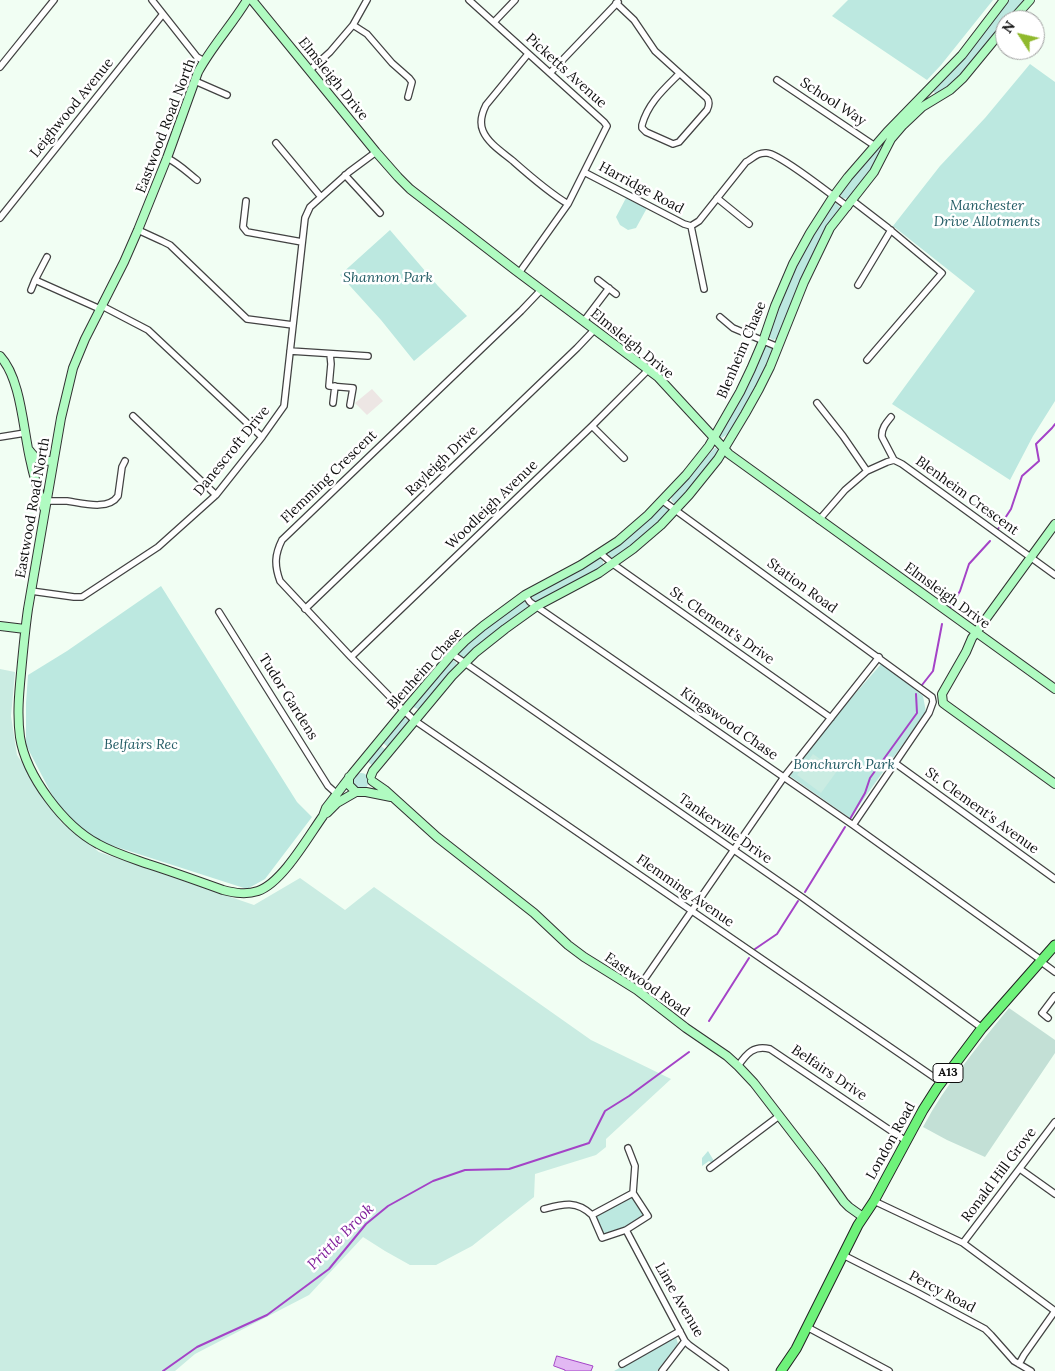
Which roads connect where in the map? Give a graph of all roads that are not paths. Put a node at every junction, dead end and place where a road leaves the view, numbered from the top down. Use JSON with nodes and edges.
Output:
{"nodes":[{"id":1,"x":54,"y":0,"type":"edge"},
{"id":2,"x":152,"y":0,"type":"edge"},
{"id":3,"x":247,"y":0,"type":"edge"},
{"id":4,"x":252,"y":0,"type":"edge"},
{"id":5,"x":367,"y":0,"type":"edge"},
{"id":6,"x":469,"y":0,"type":"edge"},
{"id":7,"x":515,"y":0,"type":"edge"},
{"id":8,"x":1004,"y":0,"type":"edge"},
{"id":9,"x":1030,"y":0,"type":"edge"},
{"id":10,"x":618,"y":1,"type":"edge"},
{"id":11,"x":1021,"y":10,"type":"edge"},
{"id":12,"x":163,"y":14,"type":"junction"},
{"id":13,"x":494,"y":22,"type":"junction"},
{"id":14,"x":353,"y":25,"type":"junction"},
{"id":15,"x":995,"y":39,"type":"edge"},
{"id":16,"x":528,"y":54,"type":"junction"},
{"id":17,"x":204,"y":61,"type":"junction"},
{"id":18,"x":0,"y":67,"type":"edge"},
{"id":19,"x":310,"y":70,"type":"junction"},
{"id":20,"x":550,"y":73,"type":"junction"},
{"id":21,"x":679,"y":74,"type":"junction"},
{"id":22,"x":777,"y":80,"type":"dead end"},
{"id":23,"x":195,"y":81,"type":"junction"},
{"id":24,"x":227,"y":95,"type":"dead end"},
{"id":25,"x":408,"y":97,"type":"dead end"},
{"id":26,"x":276,"y":144,"type":"dead end"},
{"id":27,"x":875,"y":146,"type":"junction"},
{"id":28,"x":376,"y":152,"type":"junction"},
{"id":29,"x":167,"y":158,"type":"junction"},
{"id":30,"x":584,"y":172,"type":"junction"},
{"id":31,"x":345,"y":176,"type":"junction"},
{"id":32,"x":197,"y":180,"type":"dead end"},
{"id":33,"x":321,"y":197,"type":"junction"},
{"id":34,"x":833,"y":197,"type":"junction"},
{"id":35,"x":718,"y":198,"type":"junction"},
{"id":36,"x":246,"y":201,"type":"dead end"},
{"id":37,"x":568,"y":204,"type":"junction"},
{"id":38,"x":850,"y":204,"type":"junction"},
{"id":39,"x":380,"y":213,"type":"dead end"},
{"id":40,"x":0,"y":218,"type":"edge"},
{"id":41,"x":749,"y":224,"type":"dead end"},
{"id":42,"x":691,"y":226,"type":"junction"},
{"id":43,"x":138,"y":230,"type":"junction"},
{"id":44,"x":890,"y":230,"type":"junction"},
{"id":45,"x":302,"y":242,"type":"junction"},
{"id":46,"x":47,"y":257,"type":"dead end"},
{"id":47,"x":519,"y":273,"type":"junction"},
{"id":48,"x":36,"y":280,"type":"junction"},
{"id":49,"x":598,"y":280,"type":"dead end"},
{"id":50,"x":858,"y":285,"type":"dead end"},
{"id":51,"x":609,"y":288,"type":"junction"},
{"id":52,"x":704,"y":288,"type":"dead end"},
{"id":53,"x":31,"y":290,"type":"dead end"},
{"id":54,"x":542,"y":290,"type":"junction"},
{"id":55,"x":616,"y":294,"type":"dead end"},
{"id":56,"x":101,"y":308,"type":"junction"},
{"id":57,"x":720,"y":318,"type":"dead end"},
{"id":58,"x":584,"y":321,"type":"junction"},
{"id":59,"x":293,"y":325,"type":"junction"},
{"id":60,"x":595,"y":329,"type":"junction"},
{"id":61,"x":763,"y":340,"type":"junction"},
{"id":62,"x":778,"y":347,"type":"junction"},
{"id":63,"x":290,"y":351,"type":"junction"},
{"id":64,"x":330,"y":354,"type":"junction"},
{"id":65,"x":0,"y":356,"type":"edge"},
{"id":66,"x":368,"y":356,"type":"dead end"},
{"id":67,"x":867,"y":360,"type":"dead end"},
{"id":68,"x":648,"y":370,"type":"junction"},
{"id":69,"x":335,"y":386,"type":"junction"},
{"id":70,"x":333,"y":403,"type":"dead end"},
{"id":71,"x":817,"y":403,"type":"dead end"},
{"id":72,"x":350,"y":405,"type":"dead end"},
{"id":73,"x":133,"y":416,"type":"dead end"},
{"id":74,"x":891,"y":417,"type":"dead end"},
{"id":75,"x":592,"y":426,"type":"junction"},
{"id":76,"x":25,"y":433,"type":"junction"},
{"id":77,"x":262,"y":437,"type":"junction"},
{"id":78,"x":0,"y":438,"type":"edge"},
{"id":79,"x":714,"y":438,"type":"junction"},
{"id":80,"x":724,"y":449,"type":"junction"},
{"id":81,"x":29,"y":450,"type":"junction"},
{"id":82,"x":624,"y":458,"type":"dead end"},
{"id":83,"x":38,"y":460,"type":"junction"},
{"id":84,"x":53,"y":460,"type":"junction"},
{"id":85,"x":894,"y":460,"type":"junction"},
{"id":86,"x":125,"y":461,"type":"dead end"},
{"id":87,"x":32,"y":468,"type":"junction"},
{"id":88,"x":867,"y":471,"type":"junction"},
{"id":89,"x":37,"y":486,"type":"junction"},
{"id":90,"x":49,"y":486,"type":"junction"},
{"id":91,"x":216,"y":495,"type":"junction"},
{"id":92,"x":663,"y":500,"type":"junction"},
{"id":93,"x":46,"y":501,"type":"junction"},
{"id":94,"x":676,"y":509,"type":"junction"},
{"id":95,"x":45,"y":512,"type":"junction"},
{"id":96,"x":819,"y":520,"type":"junction"},
{"id":97,"x":1055,"y":524,"type":"edge"},
{"id":98,"x":600,"y":554,"type":"junction"},
{"id":99,"x":1031,"y":558,"type":"junction"},
{"id":100,"x":613,"y":564,"type":"junction"},
{"id":101,"x":1055,"y":576,"type":"edge"},
{"id":102,"x":31,"y":591,"type":"junction"},
{"id":103,"x":525,"y":595,"type":"junction"},
{"id":104,"x":538,"y":606,"type":"junction"},
{"id":105,"x":305,"y":610,"type":"junction"},
{"id":106,"x":219,"y":612,"type":"dead end"},
{"id":107,"x":0,"y":626,"type":"edge"},
{"id":108,"x":25,"y":629,"type":"junction"},
{"id":109,"x":977,"y":634,"type":"junction"},
{"id":110,"x":452,"y":654,"type":"junction"},
{"id":111,"x":351,"y":657,"type":"junction"},
{"id":112,"x":879,"y":657,"type":"junction"},
{"id":113,"x":464,"y":663,"type":"junction"},
{"id":114,"x":1055,"y":689,"type":"edge"},
{"id":115,"x":404,"y":711,"type":"junction"},
{"id":116,"x":831,"y":718,"type":"junction"},
{"id":117,"x":414,"y":720,"type":"junction"},
{"id":118,"x":895,"y":763,"type":"junction"},
{"id":119,"x":352,"y":775,"type":"junction"},
{"id":120,"x":784,"y":777,"type":"junction"},
{"id":121,"x":371,"y":778,"type":"junction"},
{"id":122,"x":1055,"y":784,"type":"edge"},
{"id":123,"x":356,"y":792,"type":"junction"},
{"id":124,"x":366,"y":792,"type":"junction"},
{"id":125,"x":337,"y":794,"type":"junction"},
{"id":126,"x":391,"y":797,"type":"junction"},
{"id":127,"x":323,"y":816,"type":"junction"},
{"id":128,"x":853,"y":825,"type":"junction"},
{"id":129,"x":733,"y":850,"type":"junction"},
{"id":130,"x":1055,"y":879,"type":"edge"},
{"id":131,"x":691,"y":911,"type":"junction"},
{"id":132,"x":1055,"y":945,"type":"edge"},
{"id":133,"x":1041,"y":960,"type":"junction"},
{"id":134,"x":1055,"y":972,"type":"edge"},
{"id":135,"x":637,"y":990,"type":"junction"},
{"id":136,"x":1055,"y":996,"type":"edge"},
{"id":137,"x":1048,"y":1018,"type":"dead end"},
{"id":138,"x":982,"y":1028,"type":"junction"},
{"id":139,"x":738,"y":1066,"type":"junction"},
{"id":140,"x":941,"y":1082,"type":"junction"},
{"id":141,"x":779,"y":1116,"type":"junction"},
{"id":142,"x":1055,"y":1122,"type":"edge"},
{"id":143,"x":906,"y":1141,"type":"junction"},
{"id":144,"x":628,"y":1148,"type":"dead end"},
{"id":145,"x":710,"y":1168,"type":"dead end"},
{"id":146,"x":1020,"y":1169,"type":"junction"},
{"id":147,"x":633,"y":1193,"type":"junction"},
{"id":148,"x":1055,"y":1194,"type":"edge"},
{"id":149,"x":874,"y":1201,"type":"junction"},
{"id":150,"x":544,"y":1209,"type":"dead end"},
{"id":151,"x":592,"y":1215,"type":"junction"},
{"id":152,"x":863,"y":1217,"type":"junction"},
{"id":153,"x":626,"y":1230,"type":"junction"},
{"id":154,"x":963,"y":1243,"type":"junction"},
{"id":155,"x":843,"y":1255,"type":"junction"},
{"id":156,"x":1055,"y":1311,"type":"edge"},
{"id":157,"x":807,"y":1326,"type":"junction"},
{"id":158,"x":680,"y":1331,"type":"junction"},
{"id":159,"x":685,"y":1341,"type":"junction"},
{"id":160,"x":622,"y":1364,"type":"dead end"},
{"id":161,"x":1020,"y":1367,"type":"edge"},
{"id":162,"x":662,"y":1371,"type":"edge"},
{"id":163,"x":724,"y":1371,"type":"edge"},
{"id":164,"x":781,"y":1371,"type":"edge"},
{"id":165,"x":889,"y":1371,"type":"edge"},
{"id":166,"x":1031,"y":1371,"type":"edge"}],
"edges":[{"from":1,"to":18,"type":"street"},
{"from":2,"to":12,"type":"street"},
{"from":3,"to":17,"type":"street","name":"Eastwood Road North"},
{"from":4,"to":19,"type":"street","name":"Elmsleigh Drive"},
{"from":5,"to":14,"type":"street"},
{"from":6,"to":13,"type":"street","name":"Picketts Avenue"},
{"from":7,"to":13,"type":"street"},
{"from":8,"to":27,"type":"street","name":"Blenheim Chase"},
{"from":9,"to":11,"type":"street"},
{"from":10,"to":20,"type":"street"},
{"from":10,"to":21,"type":"street"},
{"from":12,"to":17,"type":"street"},
{"from":12,"to":40,"type":"street","name":"Leighwood Avenue"},
{"from":13,"to":16,"type":"street","name":"Picketts Avenue"},
{"from":14,"to":19,"type":"street"},
{"from":14,"to":25,"type":"street"},
{"from":15,"to":38,"type":"street","name":"Blenheim Chase"},
{"from":16,"to":20,"type":"street","name":"Picketts Avenue"},
{"from":16,"to":37,"type":"street"},
{"from":17,"to":23,"type":"street","name":"Eastwood Road North"},
{"from":19,"to":28,"type":"street","name":"Elmsleigh Drive"},
{"from":20,"to":30,"type":"street","name":"Picketts Avenue"},
{"from":21,"to":21,"type":"street"},
{"from":22,"to":27,"type":"street","name":"School Way"},
{"from":23,"to":24,"type":"street"},
{"from":23,"to":29,"type":"street","name":"Eastwood Road North"},
{"from":26,"to":33,"type":"street"},
{"from":27,"to":34,"type":"street","name":"Blenheim Chase"},
{"from":28,"to":31,"type":"street","name":"Danescroft Drive"},
{"from":28,"to":47,"type":"street","name":"Elmsleigh Drive"},
{"from":29,"to":32,"type":"street"},
{"from":29,"to":43,"type":"street","name":"Eastwood Road North"},
{"from":30,"to":37,"type":"street","name":"Picketts Avenue"},
{"from":30,"to":42,"type":"street","name":"Harridge Road"},
{"from":31,"to":33,"type":"street","name":"Danescroft Drive"},
{"from":31,"to":39,"type":"street"},
{"from":33,"to":45,"type":"street","name":"Danescroft Drive"},
{"from":34,"to":35,"type":"street","name":"Harridge Road"},
{"from":34,"to":38,"type":"street","name":"Harridge Road"},
{"from":34,"to":61,"type":"street","name":"Blenheim Chase"},
{"from":35,"to":41,"type":"street"},
{"from":35,"to":42,"type":"street","name":"Harridge Road"},
{"from":36,"to":45,"type":"street"},
{"from":37,"to":47,"type":"street","name":"Picketts Avenue"},
{"from":38,"to":44,"type":"street","name":"Harridge Road"},
{"from":38,"to":62,"type":"street","name":"Blenheim Chase"},
{"from":42,"to":52,"type":"street"},
{"from":43,"to":56,"type":"street","name":"Eastwood Road North"},
{"from":43,"to":59,"type":"street"},
{"from":44,"to":50,"type":"street"},
{"from":44,"to":67,"type":"street","name":"Harridge Road"},
{"from":45,"to":59,"type":"street","name":"Danescroft Drive"},
{"from":46,"to":48,"type":"street"},
{"from":47,"to":54,"type":"street","name":"Elmsleigh Drive"},
{"from":48,"to":53,"type":"street"},
{"from":48,"to":56,"type":"street"},
{"from":49,"to":51,"type":"street"},
{"from":51,"to":55,"type":"street"},
{"from":51,"to":58,"type":"street"},
{"from":54,"to":58,"type":"street","name":"Elmsleigh Drive"},
{"from":54,"to":105,"type":"street","name":"Flemming Crescent"},
{"from":56,"to":77,"type":"street"},
{"from":56,"to":84,"type":"street","name":"Eastwood Road North"},
{"from":57,"to":61,"type":"street"},
{"from":58,"to":60,"type":"street","name":"Elmsleigh Drive"},
{"from":59,"to":63,"type":"street","name":"Danescroft Drive"},
{"from":60,"to":68,"type":"street","name":"Elmsleigh Drive"},
{"from":60,"to":105,"type":"street","name":"Rayleigh Drive"},
{"from":61,"to":62,"type":"street"},
{"from":61,"to":79,"type":"street","name":"Blenheim Chase"},
{"from":62,"to":80,"type":"street","name":"Blenheim Chase"},
{"from":63,"to":64,"type":"street"},
{"from":63,"to":77,"type":"street","name":"Danescroft Drive"},
{"from":64,"to":66,"type":"street"},
{"from":64,"to":69,"type":"street"},
{"from":65,"to":76,"type":"street"},
{"from":68,"to":75,"type":"street","name":"Woodleigh Avenue"},
{"from":68,"to":79,"type":"street","name":"Elmsleigh Drive"},
{"from":69,"to":70,"type":"street"},
{"from":69,"to":72,"type":"street"},
{"from":71,"to":88,"type":"street"},
{"from":73,"to":91,"type":"street"},
{"from":74,"to":85,"type":"street"},
{"from":75,"to":82,"type":"street"},
{"from":75,"to":111,"type":"street","name":"Woodleigh Avenue"},
{"from":76,"to":78,"type":"street"},
{"from":76,"to":81,"type":"street"},
{"from":77,"to":91,"type":"street","name":"Danescroft Drive"},
{"from":79,"to":80,"type":"street","name":"Elmsleigh Drive"},
{"from":79,"to":92,"type":"street","name":"Blenheim Chase"},
{"from":80,"to":94,"type":"street","name":"Blenheim Chase"},
{"from":80,"to":96,"type":"street","name":"Elmsleigh Drive"},
{"from":81,"to":83,"type":"street"},
{"from":81,"to":87,"type":"street"},
{"from":83,"to":84,"type":"street"},
{"from":83,"to":87,"type":"street"},
{"from":84,"to":90,"type":"street","name":"Eastwood Road North"},
{"from":85,"to":88,"type":"street","name":"Blenheim Crescent"},
{"from":85,"to":99,"type":"street","name":"Blenheim Crescent"},
{"from":86,"to":93,"type":"street"},
{"from":87,"to":89,"type":"street"},
{"from":88,"to":96,"type":"street","name":"Blenheim Crescent"},
{"from":89,"to":90,"type":"street"},
{"from":89,"to":95,"type":"street"},
{"from":90,"to":93,"type":"street","name":"Eastwood Road North"},
{"from":91,"to":102,"type":"street","name":"Danescroft Drive"},
{"from":92,"to":94,"type":"street","name":"Station Road"},
{"from":92,"to":98,"type":"street","name":"Blenheim Chase"},
{"from":93,"to":95,"type":"street","name":"Eastwood Road North"},
{"from":94,"to":100,"type":"street","name":"Blenheim Chase"},
{"from":94,"to":112,"type":"street","name":"Station Road"},
{"from":95,"to":102,"type":"street","name":"Eastwood Road North"},
{"from":96,"to":109,"type":"street","name":"Elmsleigh Drive"},
{"from":97,"to":99,"type":"street"},
{"from":98,"to":100,"type":"street","name":"St. Clement's Drive"},
{"from":98,"to":103,"type":"street","name":"Blenheim Chase"},
{"from":99,"to":101,"type":"street","name":"Blenheim Crescent"},
{"from":99,"to":109,"type":"street"},
{"from":100,"to":104,"type":"street","name":"Blenheim Chase"},
{"from":100,"to":116,"type":"street","name":"St. Clement's Drive"},
{"from":102,"to":108,"type":"street","name":"Eastwood Road North"},
{"from":103,"to":104,"type":"street","name":"Kingswood Chase"},
{"from":103,"to":110,"type":"street","name":"Blenheim Chase"},
{"from":104,"to":113,"type":"street","name":"Blenheim Chase"},
{"from":104,"to":120,"type":"street","name":"Kingswood Chase"},
{"from":105,"to":111,"type":"street","name":"Flemming Crescent"},
{"from":106,"to":125,"type":"street","name":"Tudor Gardens"},
{"from":107,"to":108,"type":"street"},
{"from":108,"to":127,"type":"street","name":"Eastwood Road North"},
{"from":109,"to":114,"type":"street","name":"Elmsleigh Drive"},
{"from":109,"to":122,"type":"street"},
{"from":110,"to":113,"type":"street","name":"Tankerville Drive"},
{"from":110,"to":115,"type":"street","name":"Blenheim Chase"},
{"from":111,"to":115,"type":"street","name":"Flemming Crescent"},
{"from":112,"to":116,"type":"street"},
{"from":112,"to":118,"type":"street","name":"Station Road"},
{"from":113,"to":117,"type":"street","name":"Blenheim Chase"},
{"from":113,"to":129,"type":"street","name":"Tankerville Drive"},
{"from":115,"to":117,"type":"street","name":"Flemming Crescent"},
{"from":115,"to":119,"type":"street","name":"Blenheim Chase"},
{"from":116,"to":120,"type":"street"},
{"from":117,"to":121,"type":"street","name":"Blenheim Chase"},
{"from":117,"to":131,"type":"street","name":"Flemming Avenue"},
{"from":118,"to":128,"type":"street"},
{"from":118,"to":130,"type":"street","name":"St. Clement's Avenue"},
{"from":119,"to":121,"type":"street"},
{"from":119,"to":123,"type":"street"},
{"from":119,"to":125,"type":"street"},
{"from":120,"to":128,"type":"street","name":"Kingswood Chase"},
{"from":120,"to":129,"type":"street"},
{"from":121,"to":124,"type":"street"},
{"from":121,"to":126,"type":"street","name":"Eastwood Road"},
{"from":123,"to":124,"type":"street"},
{"from":123,"to":127,"type":"street"},
{"from":124,"to":126,"type":"street","name":"Eastwood Road"},
{"from":125,"to":127,"type":"street"},
{"from":126,"to":135,"type":"street","name":"Eastwood Road"},
{"from":128,"to":133,"type":"street","name":"Kingswood Chase"},
{"from":129,"to":131,"type":"street"},
{"from":129,"to":138,"type":"street","name":"Tankerville Drive"},
{"from":131,"to":135,"type":"street"},
{"from":131,"to":140,"type":"street","name":"Flemming Avenue"},
{"from":132,"to":133,"type":"main road","name":"London Road","number":"A13"},
{"from":133,"to":134,"type":"street","name":"Kingswood Chase"},
{"from":133,"to":138,"type":"main road","name":"London Road","number":"A13"},
{"from":135,"to":139,"type":"street","name":"Eastwood Road"},
{"from":136,"to":137,"type":"street"},
{"from":138,"to":140,"type":"main road","name":"London Road","number":"A13"},
{"from":139,"to":141,"type":"street","name":"Eastwood Road"},
{"from":139,"to":143,"type":"street","name":"Belfairs Drive"},
{"from":140,"to":143,"type":"main road","name":"London Road","number":"A13"},
{"from":141,"to":145,"type":"street"},
{"from":141,"to":152,"type":"street","name":"Eastwood Road"},
{"from":142,"to":146,"type":"street","name":"Ronald Hill Grove"},
{"from":143,"to":149,"type":"main road","name":"London Road","number":"A13"},
{"from":144,"to":147,"type":"street"},
{"from":146,"to":148,"type":"street"},
{"from":146,"to":154,"type":"street","name":"Ronald Hill Grove"},
{"from":147,"to":151,"type":"street"},
{"from":147,"to":153,"type":"street"},
{"from":149,"to":152,"type":"main road","name":"London Road","number":"A13"},
{"from":149,"to":154,"type":"street"},
{"from":150,"to":151,"type":"street"},
{"from":151,"to":153,"type":"street"},
{"from":152,"to":155,"type":"main road","name":"London Road","number":"A13"},
{"from":153,"to":158,"type":"street","name":"Lime Avenue"},
{"from":154,"to":156,"type":"street"},
{"from":155,"to":157,"type":"main road","name":"London Road","number":"A13"},
{"from":155,"to":161,"type":"street","name":"Percy Road"},
{"from":156,"to":161,"type":"street"},
{"from":157,"to":164,"type":"main road","name":"London Road","number":"A13"},
{"from":157,"to":165,"type":"street"},
{"from":158,"to":159,"type":"street","name":"Lime Avenue"},
{"from":158,"to":160,"type":"street"},
{"from":159,"to":162,"type":"street"},
{"from":159,"to":163,"type":"street","name":"Lime Avenue"},
{"from":161,"to":166,"type":"street","name":"Percy Road"}]}
